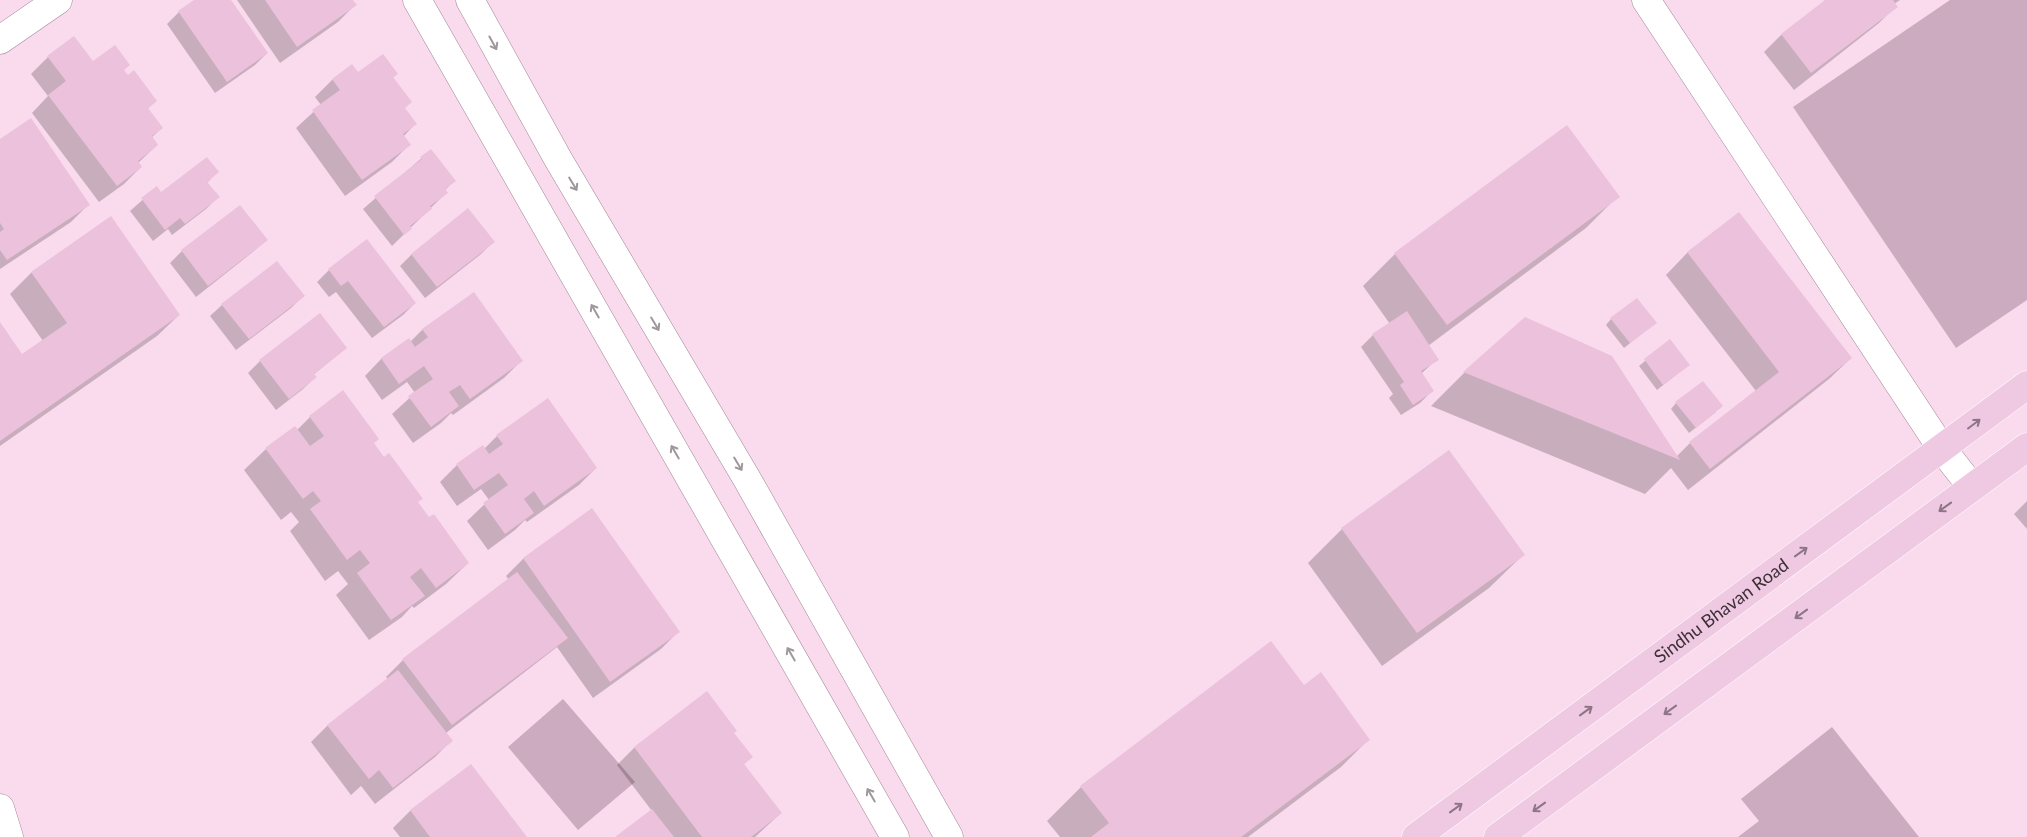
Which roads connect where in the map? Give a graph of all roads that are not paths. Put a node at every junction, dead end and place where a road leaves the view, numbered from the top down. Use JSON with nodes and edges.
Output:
{"nodes":[{"id":1,"x":58,"y":0,"type":"edge"},
{"id":2,"x":417,"y":0,"type":"edge"},
{"id":3,"x":470,"y":0,"type":"edge"},
{"id":4,"x":1646,"y":0,"type":"edge"},
{"id":5,"x":0,"y":40,"type":"edge"},
{"id":6,"x":2027,"y":384,"type":"edge"},
{"id":7,"x":2027,"y":447,"type":"edge"},
{"id":8,"x":1942,"y":448,"type":"junction"},
{"id":9,"x":1972,"y":487,"type":"junction"},
{"id":10,"x":0,"y":808,"type":"edge"},
{"id":11,"x":9,"y":837,"type":"edge"},
{"id":12,"x":895,"y":837,"type":"edge"},
{"id":13,"x":949,"y":837,"type":"edge"},
{"id":14,"x":1416,"y":837,"type":"edge"},
{"id":15,"x":1498,"y":837,"type":"edge"}],
"edges":[{"from":1,"to":5,"type":"street"},
{"from":12,"to":2,"type":"street","one_way":true},
{"from":3,"to":13,"type":"street","one_way":true},
{"from":4,"to":8,"type":"street"},
{"from":8,"to":6,"type":"main road","name":"Sindhu Bhavan Road","one_way":true},
{"from":7,"to":9,"type":"main road"},
{"from":8,"to":9,"type":"street"},
{"from":14,"to":8,"type":"main road","name":"Sindhu Bhavan Road","one_way":true},
{"from":9,"to":15,"type":"main road","one_way":true},
{"from":10,"to":11,"type":"street"}]}
